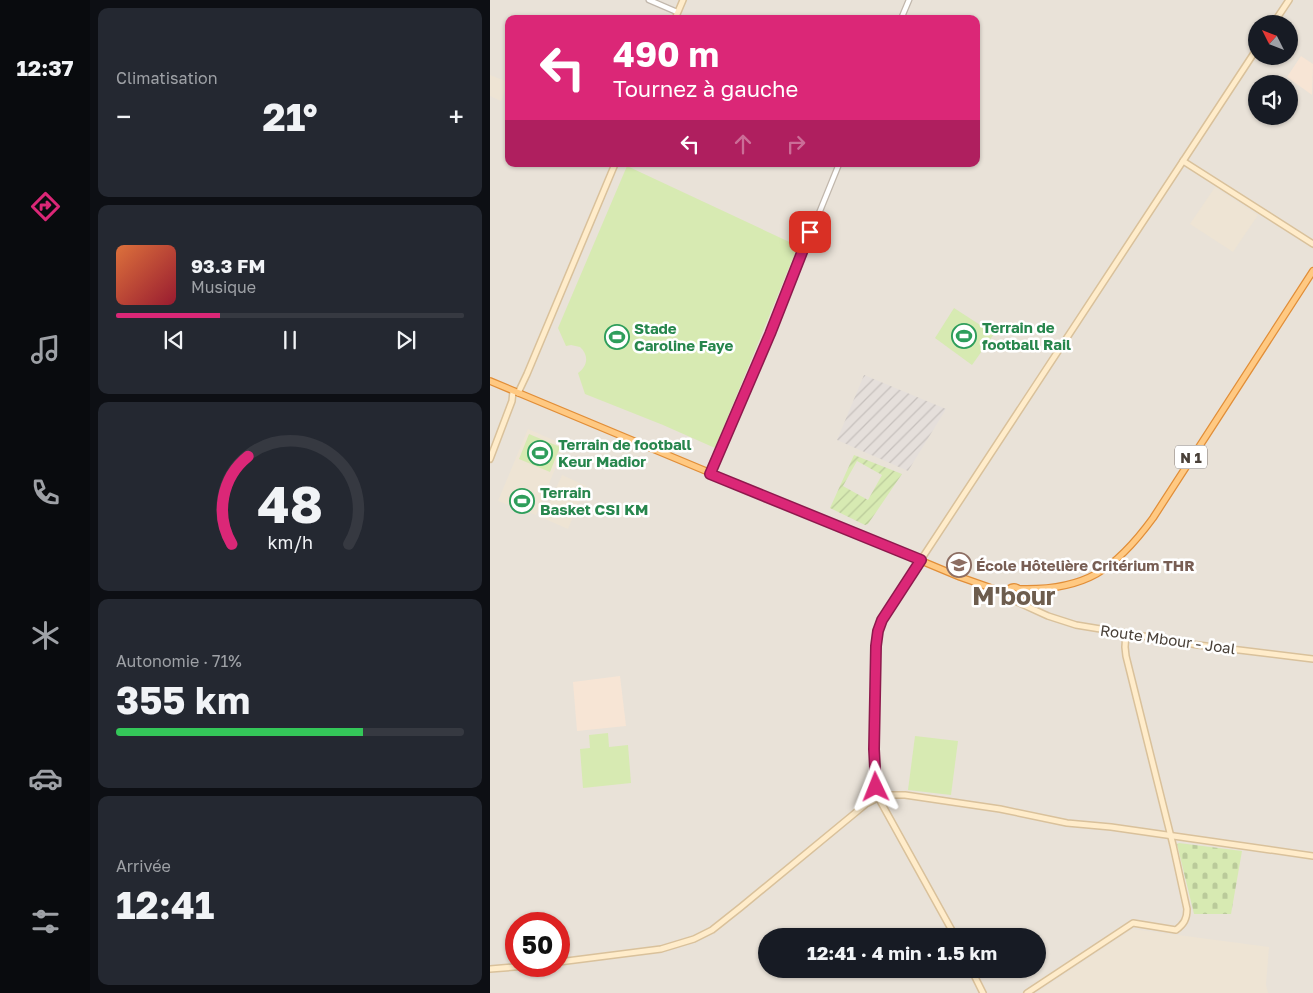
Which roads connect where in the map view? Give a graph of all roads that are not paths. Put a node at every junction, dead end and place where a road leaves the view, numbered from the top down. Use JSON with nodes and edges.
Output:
{"nodes":[{"id":1,"x":649,"y":0,"type":"edge"},
{"id":2,"x":683,"y":0,"type":"edge"},
{"id":3,"x":908,"y":0,"type":"edge"},
{"id":4,"x":1289,"y":0,"type":"edge"},
{"id":5,"x":678,"y":12,"type":"junction"},
{"id":6,"x":677,"y":15,"type":"edge"},
{"id":7,"x":902,"y":15,"type":"edge"},
{"id":8,"x":1279,"y":15,"type":"edge"},
{"id":9,"x":1248,"y":62,"type":"edge"},
{"id":10,"x":1183,"y":161,"type":"junction"},
{"id":11,"x":614,"y":167,"type":"edge"},
{"id":12,"x":838,"y":167,"type":"edge"},
{"id":13,"x":1313,"y":244,"type":"edge"},
{"id":14,"x":1313,"y":271,"type":"edge"},
{"id":15,"x":490,"y":381,"type":"edge"},
{"id":16,"x":517,"y":392,"type":"junction"},
{"id":17,"x":490,"y":459,"type":"edge"},
{"id":18,"x":710,"y":474,"type":"junction"},
{"id":19,"x":921,"y":560,"type":"junction"},
{"id":20,"x":1011,"y":588,"type":"junction"},
{"id":21,"x":998,"y":590,"type":"junction"},
{"id":22,"x":1019,"y":596,"type":"junction"},
{"id":23,"x":1008,"y":597,"type":"junction"},
{"id":24,"x":1126,"y":633,"type":"junction"},
{"id":25,"x":1313,"y":659,"type":"edge"},
{"id":26,"x":878,"y":797,"type":"junction"},
{"id":27,"x":1171,"y":836,"type":"junction"},
{"id":28,"x":1313,"y":856,"type":"edge"},
{"id":29,"x":951,"y":928,"type":"edge"},
{"id":30,"x":570,"y":961,"type":"edge"},
{"id":31,"x":505,"y":968,"type":"edge"},
{"id":32,"x":490,"y":969,"type":"edge"},
{"id":33,"x":976,"y":978,"type":"edge"},
{"id":34,"x":983,"y":993,"type":"edge"},
{"id":35,"x":1027,"y":993,"type":"edge"}],
"edges":[{"from":1,"to":5,"type":"street"},
{"from":2,"to":5,"type":"main road"},
{"from":3,"to":7,"type":"street"},
{"from":4,"to":8,"type":"main road"},
{"from":5,"to":6,"type":"main road"},
{"from":9,"to":10,"type":"main road"},
{"from":10,"to":13,"type":"main road"},
{"from":10,"to":19,"type":"main road"},
{"from":11,"to":16,"type":"main road"},
{"from":12,"to":18,"type":"street"},
{"from":14,"to":22,"type":"highway","number":"N 1"},
{"from":15,"to":16,"type":"highway","number":"N 1"},
{"from":16,"to":17,"type":"main road"},
{"from":16,"to":18,"type":"highway","number":"N 1"},
{"from":18,"to":19,"type":"highway","number":"N 1"},
{"from":19,"to":21,"type":"highway","number":"N 1"},
{"from":19,"to":26,"type":"main road"},
{"from":20,"to":21,"type":"highway","number":"N 1"},
{"from":20,"to":22,"type":"highway","number":"N 1"},
{"from":20,"to":23,"type":"highway"},
{"from":21,"to":23,"type":"highway","number":"N 1"},
{"from":22,"to":23,"type":"highway","number":"N 1"},
{"from":22,"to":24,"type":"main road","name":"Route Mbour - Joal"},
{"from":24,"to":25,"type":"main road","name":"Route Mbour - Joal"},
{"from":24,"to":27,"type":"main road"},
{"from":26,"to":27,"type":"main road"},
{"from":26,"to":29,"type":"main road"},
{"from":26,"to":30,"type":"main road"},
{"from":27,"to":28,"type":"main road"},
{"from":27,"to":35,"type":"main road"},
{"from":31,"to":32,"type":"main road"},
{"from":33,"to":34,"type":"main road"}]}
